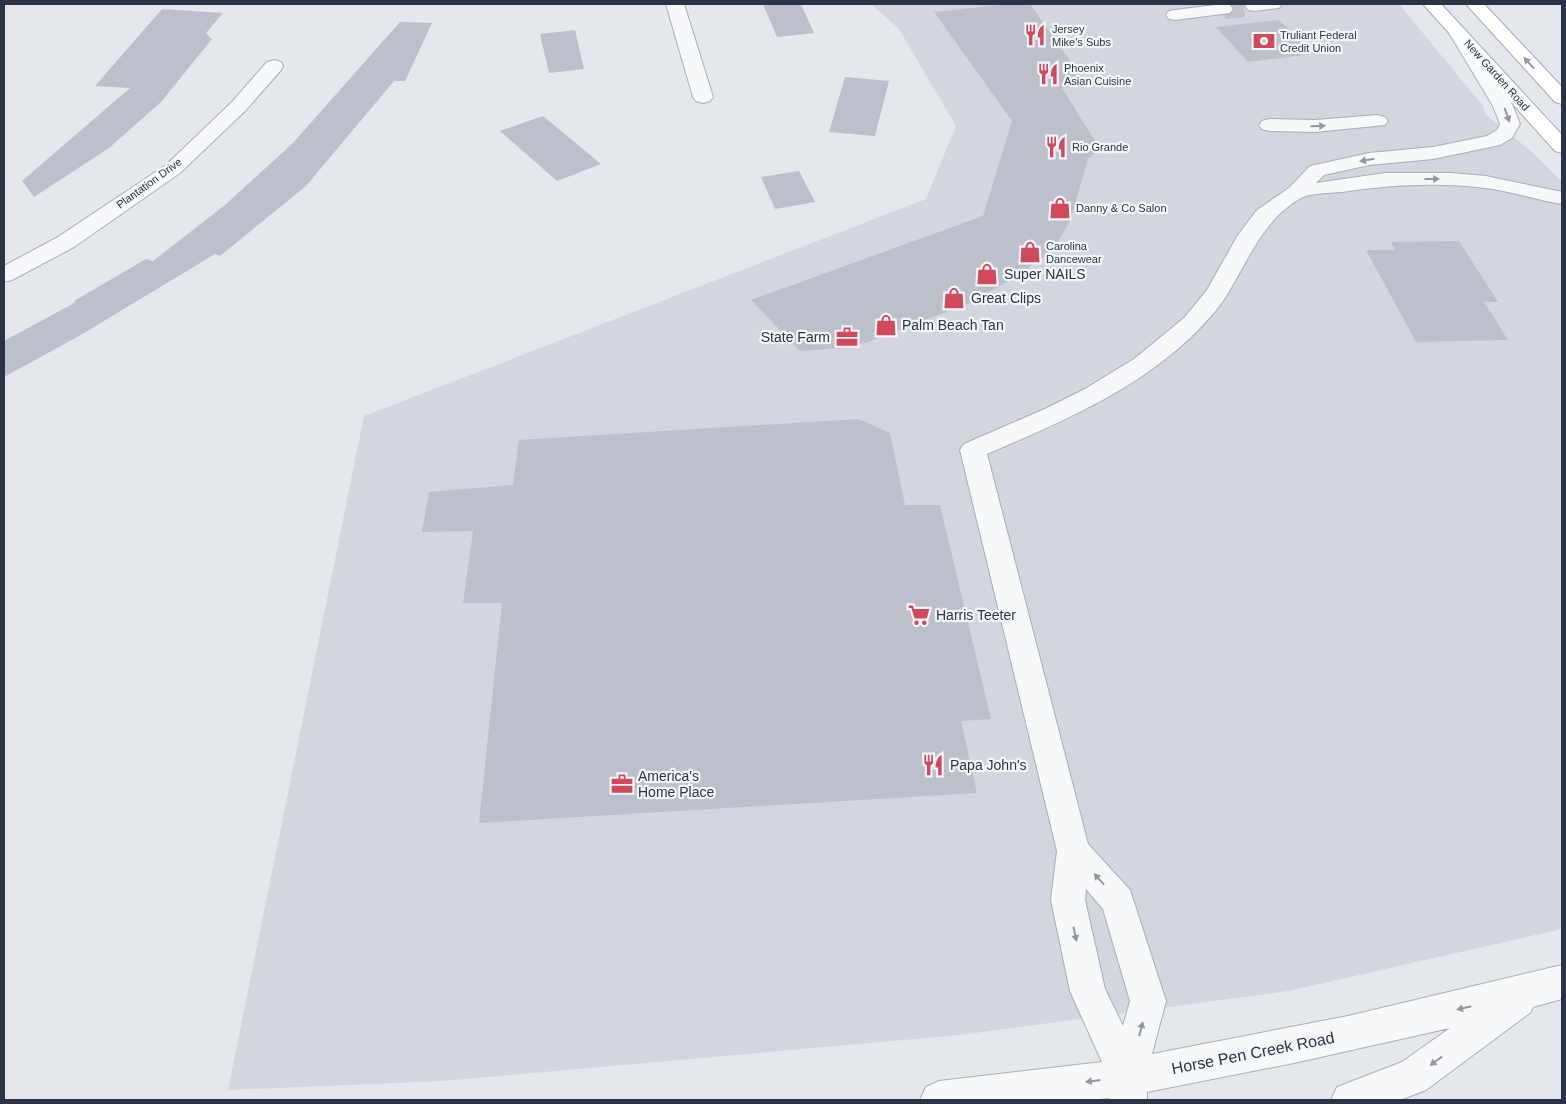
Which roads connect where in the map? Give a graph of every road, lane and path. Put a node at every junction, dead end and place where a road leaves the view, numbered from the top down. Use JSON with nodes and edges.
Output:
{"nodes":[{"id":1,"x":675,"y":4,"type":"edge"},
{"id":2,"x":1274,"y":4,"type":"edge"},
{"id":3,"x":1432,"y":4,"type":"edge"},
{"id":4,"x":1475,"y":4,"type":"edge"},
{"id":5,"x":1254,"y":6,"type":"dead end"},
{"id":6,"x":1224,"y":9,"type":"dead end"},
{"id":7,"x":1176,"y":15,"type":"dead end"},
{"id":8,"x":1454,"y":28,"type":"junction"},
{"id":9,"x":274,"y":66,"type":"dead end"},
{"id":10,"x":703,"y":97,"type":"dead end"},
{"id":11,"x":1562,"y":98,"type":"edge"},
{"id":12,"x":1378,"y":121,"type":"dead end"},
{"id":13,"x":1270,"y":125,"type":"dead end"},
{"id":14,"x":1562,"y":147,"type":"edge"},
{"id":15,"x":1296,"y":192,"type":"junction"},
{"id":16,"x":1562,"y":198,"type":"edge"},
{"id":17,"x":4,"y":275,"type":"edge"},
{"id":18,"x":1073,"y":851,"type":"junction"},
{"id":19,"x":1547,"y":987,"type":"edge"},
{"id":20,"x":1128,"y":1088,"type":"edge"},
{"id":21,"x":940,"y":1100,"type":"edge"},
{"id":22,"x":1350,"y":1100,"type":"edge"}],
"edges":[{"from":1,"to":10,"type":"street"},
{"from":2,"to":5,"type":"street"},
{"from":3,"to":8,"type":"main road","name":"New Garden Road"},
{"from":11,"to":4,"type":"main road","one_way":true},
{"from":6,"to":7,"type":"street"},
{"from":8,"to":14,"type":"main road","name":"New Garden Road"},
{"from":8,"to":15,"type":"street","one_way":true},
{"from":9,"to":17,"type":"street","name":"Plantation Drive"},
{"from":13,"to":12,"type":"street","one_way":true},
{"from":15,"to":16,"type":"street","one_way":true},
{"from":15,"to":18,"type":"street"},
{"from":18,"to":20,"type":"street","one_way":true},
{"from":20,"to":18,"type":"street","one_way":true},
{"from":19,"to":20,"type":"street","name":"Horse Pen Creek Road","one_way":true},
{"from":19,"to":22,"type":"street","one_way":true},
{"from":20,"to":21,"type":"street","name":"Horse Pen Creek Road","one_way":true}]}
